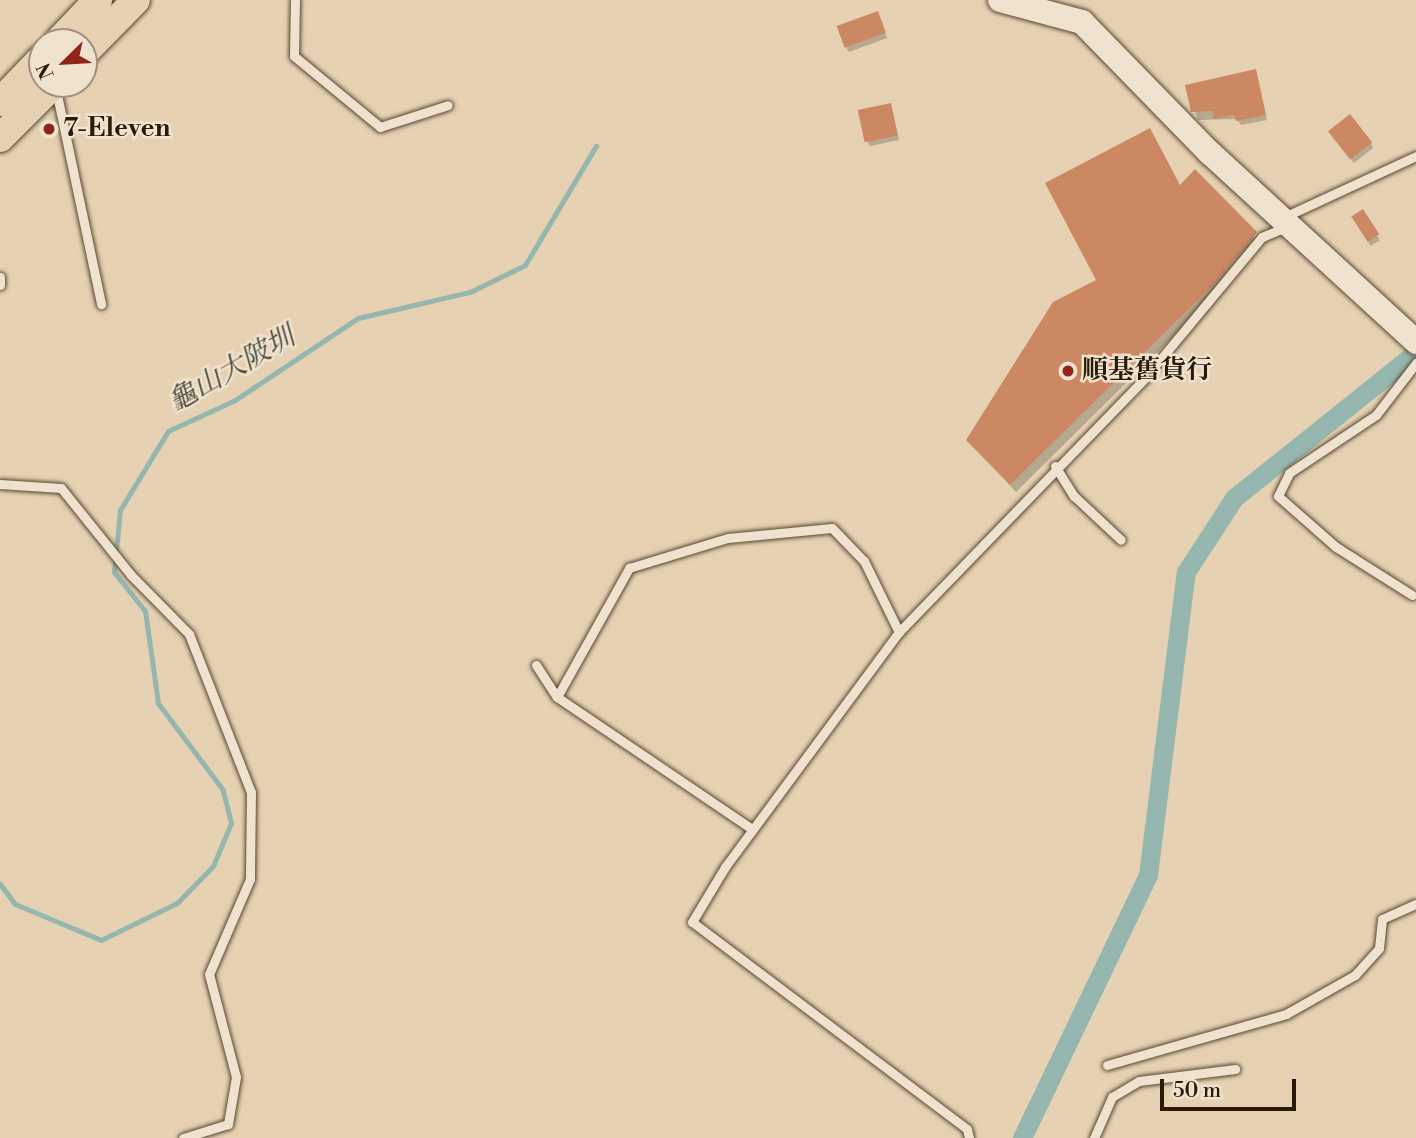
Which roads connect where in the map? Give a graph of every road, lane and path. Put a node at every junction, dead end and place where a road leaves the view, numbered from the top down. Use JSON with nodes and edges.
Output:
{"nodes":[{"id":1,"x":98,"y":0,"type":"edge"},
{"id":2,"x":136,"y":0,"type":"edge"},
{"id":3,"x":295,"y":0,"type":"edge"},
{"id":4,"x":1000,"y":0,"type":"edge"},
{"id":5,"x":71,"y":28,"type":"edge"},
{"id":6,"x":98,"y":39,"type":"edge"},
{"id":7,"x":28,"y":84,"type":"edge"},
{"id":8,"x":28,"y":97,"type":"edge"},
{"id":9,"x":52,"y":98,"type":"edge"},
{"id":10,"x":0,"y":102,"type":"edge"},
{"id":11,"x":448,"y":104,"type":"dead end"},
{"id":12,"x":2,"y":132,"type":"edge"},
{"id":13,"x":1416,"y":156,"type":"edge"},
{"id":14,"x":1285,"y":222,"type":"junction"},
{"id":15,"x":0,"y":277,"type":"edge"},
{"id":16,"x":0,"y":285,"type":"edge"},
{"id":17,"x":101,"y":304,"type":"dead end"},
{"id":18,"x":1414,"y":339,"type":"edge"},
{"id":19,"x":1416,"y":363,"type":"edge"},
{"id":20,"x":1055,"y":466,"type":"junction"},
{"id":21,"x":0,"y":484,"type":"edge"},
{"id":22,"x":1121,"y":540,"type":"dead end"},
{"id":23,"x":1412,"y":595,"type":"dead end"},
{"id":24,"x":899,"y":632,"type":"junction"},
{"id":25,"x":536,"y":665,"type":"dead end"},
{"id":26,"x":557,"y":697,"type":"junction"},
{"id":27,"x":752,"y":828,"type":"junction"},
{"id":28,"x":1416,"y":904,"type":"edge"},
{"id":29,"x":1107,"y":1065,"type":"dead end"},
{"id":30,"x":1235,"y":1069,"type":"dead end"},
{"id":31,"x":183,"y":1138,"type":"edge"},
{"id":32,"x":970,"y":1138,"type":"edge"},
{"id":33,"x":1094,"y":1138,"type":"edge"}],
"edges":[{"from":1,"to":5,"type":"main road"},
{"from":2,"to":6,"type":"main road"},
{"from":3,"to":11,"type":"lane"},
{"from":4,"to":14,"type":"street"},
{"from":7,"to":10,"type":"main road"},
{"from":8,"to":12,"type":"main road"},
{"from":9,"to":17,"type":"lane"},
{"from":13,"to":14,"type":"lane"},
{"from":14,"to":18,"type":"street"},
{"from":14,"to":20,"type":"lane"},
{"from":15,"to":16,"type":"lane"},
{"from":19,"to":23,"type":"lane"},
{"from":20,"to":22,"type":"lane"},
{"from":20,"to":24,"type":"lane"},
{"from":21,"to":31,"type":"lane"},
{"from":24,"to":26,"type":"lane"},
{"from":24,"to":27,"type":"lane"},
{"from":25,"to":26,"type":"lane"},
{"from":26,"to":27,"type":"lane"},
{"from":27,"to":32,"type":"lane"},
{"from":28,"to":29,"type":"lane"},
{"from":30,"to":33,"type":"lane"}]}
